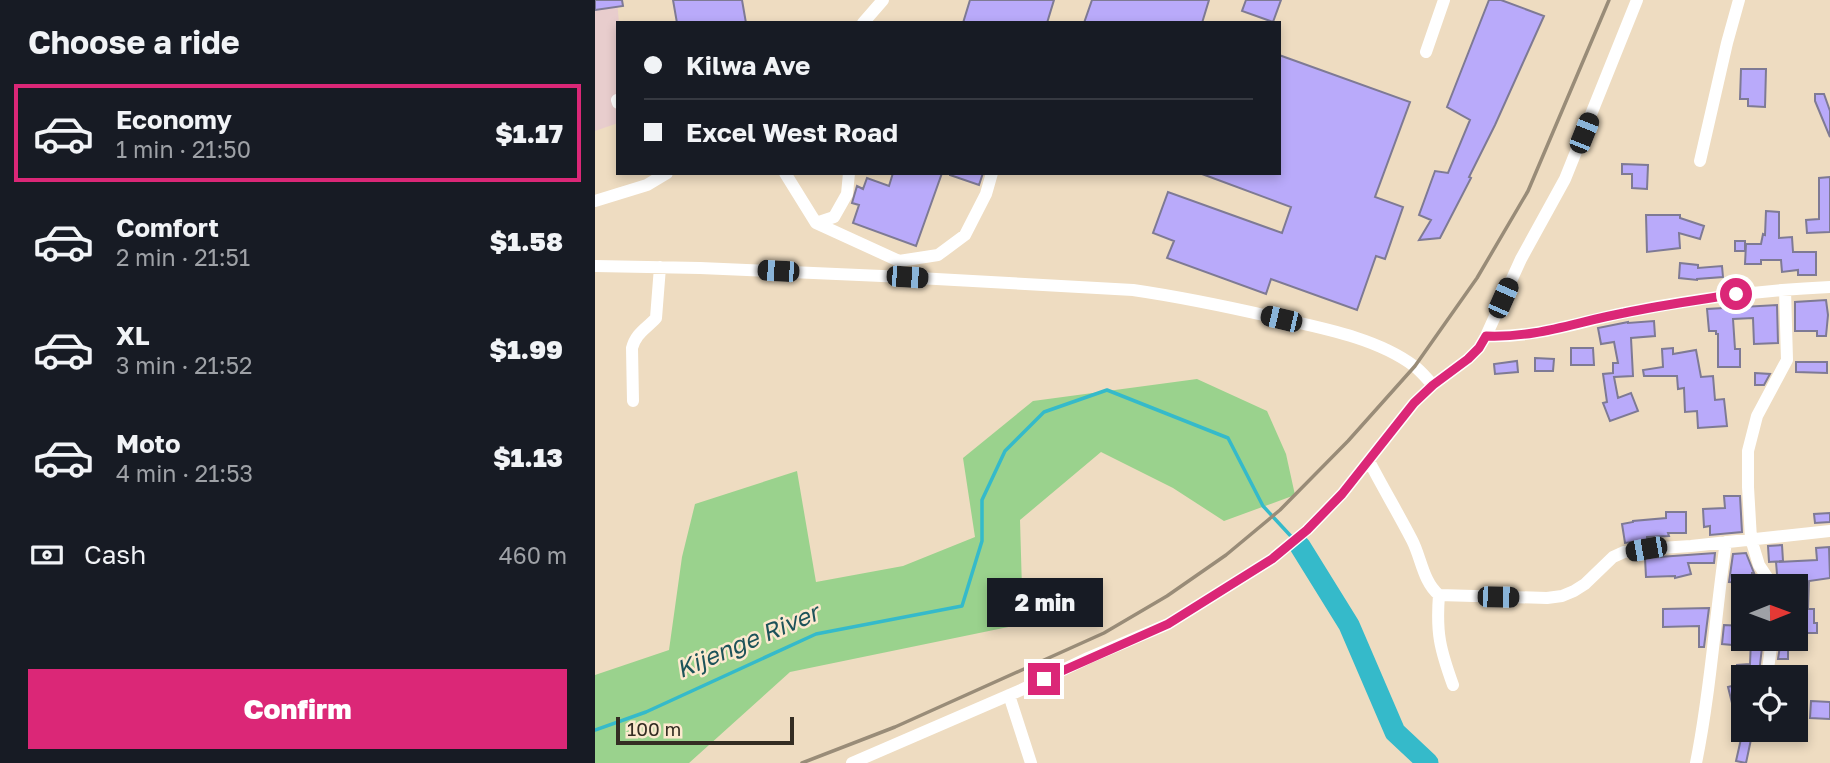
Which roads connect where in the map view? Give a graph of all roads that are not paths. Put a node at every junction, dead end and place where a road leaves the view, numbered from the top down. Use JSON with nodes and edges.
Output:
{"nodes":[{"id":1,"x":883,"y":0,"type":"edge"},
{"id":2,"x":1444,"y":0,"type":"edge"},
{"id":3,"x":1637,"y":0,"type":"edge"},
{"id":4,"x":1739,"y":0,"type":"edge"},
{"id":5,"x":865,"y":21,"type":"edge"},
{"id":6,"x":1426,"y":52,"type":"dead end"},
{"id":7,"x":1700,"y":161,"type":"dead end"},
{"id":8,"x":641,"y":175,"type":"edge"},
{"id":9,"x":664,"y":175,"type":"edge"},
{"id":10,"x":786,"y":175,"type":"edge"},
{"id":11,"x":849,"y":175,"type":"edge"},
{"id":12,"x":991,"y":175,"type":"edge"},
{"id":13,"x":647,"y":185,"type":"junction"},
{"id":14,"x":595,"y":201,"type":"edge"},
{"id":15,"x":816,"y":223,"type":"junction"},
{"id":16,"x":595,"y":266,"type":"edge"},
{"id":17,"x":660,"y":267,"type":"junction"},
{"id":18,"x":1830,"y":286,"type":"edge"},
{"id":19,"x":1785,"y":289,"type":"junction"},
{"id":20,"x":1486,"y":336,"type":"junction"},
{"id":21,"x":1433,"y":385,"type":"junction"},
{"id":22,"x":633,"y":401,"type":"dead end"},
{"id":23,"x":1369,"y":461,"type":"junction"},
{"id":24,"x":1830,"y":531,"type":"edge"},
{"id":25,"x":1751,"y":539,"type":"junction"},
{"id":26,"x":1726,"y":542,"type":"junction"},
{"id":27,"x":1765,"y":574,"type":"edge"},
{"id":28,"x":1439,"y":594,"type":"junction"},
{"id":29,"x":1453,"y":685,"type":"dead end"},
{"id":30,"x":1009,"y":695,"type":"junction"},
{"id":31,"x":852,"y":763,"type":"edge"},
{"id":32,"x":1031,"y":763,"type":"edge"},
{"id":33,"x":1696,"y":763,"type":"edge"}],
"edges":[{"from":1,"to":5,"type":"street"},
{"from":2,"to":6,"type":"street"},
{"from":3,"to":20,"type":"street"},
{"from":4,"to":7,"type":"street"},
{"from":8,"to":13,"type":"street"},
{"from":9,"to":13,"type":"street"},
{"from":10,"to":15,"type":"street"},
{"from":11,"to":15,"type":"street"},
{"from":12,"to":15,"type":"street"},
{"from":13,"to":14,"type":"street"},
{"from":16,"to":17,"type":"street"},
{"from":17,"to":21,"type":"street"},
{"from":17,"to":22,"type":"street"},
{"from":18,"to":19,"type":"street"},
{"from":19,"to":20,"type":"street"},
{"from":19,"to":25,"type":"street"},
{"from":20,"to":21,"type":"street"},
{"from":21,"to":23,"type":"street"},
{"from":23,"to":28,"type":"street"},
{"from":23,"to":30,"type":"street"},
{"from":24,"to":25,"type":"street"},
{"from":25,"to":26,"type":"street"},
{"from":25,"to":27,"type":"street"},
{"from":26,"to":28,"type":"street"},
{"from":26,"to":33,"type":"street"},
{"from":28,"to":29,"type":"street"},
{"from":30,"to":31,"type":"street"},
{"from":30,"to":32,"type":"street"}]}
